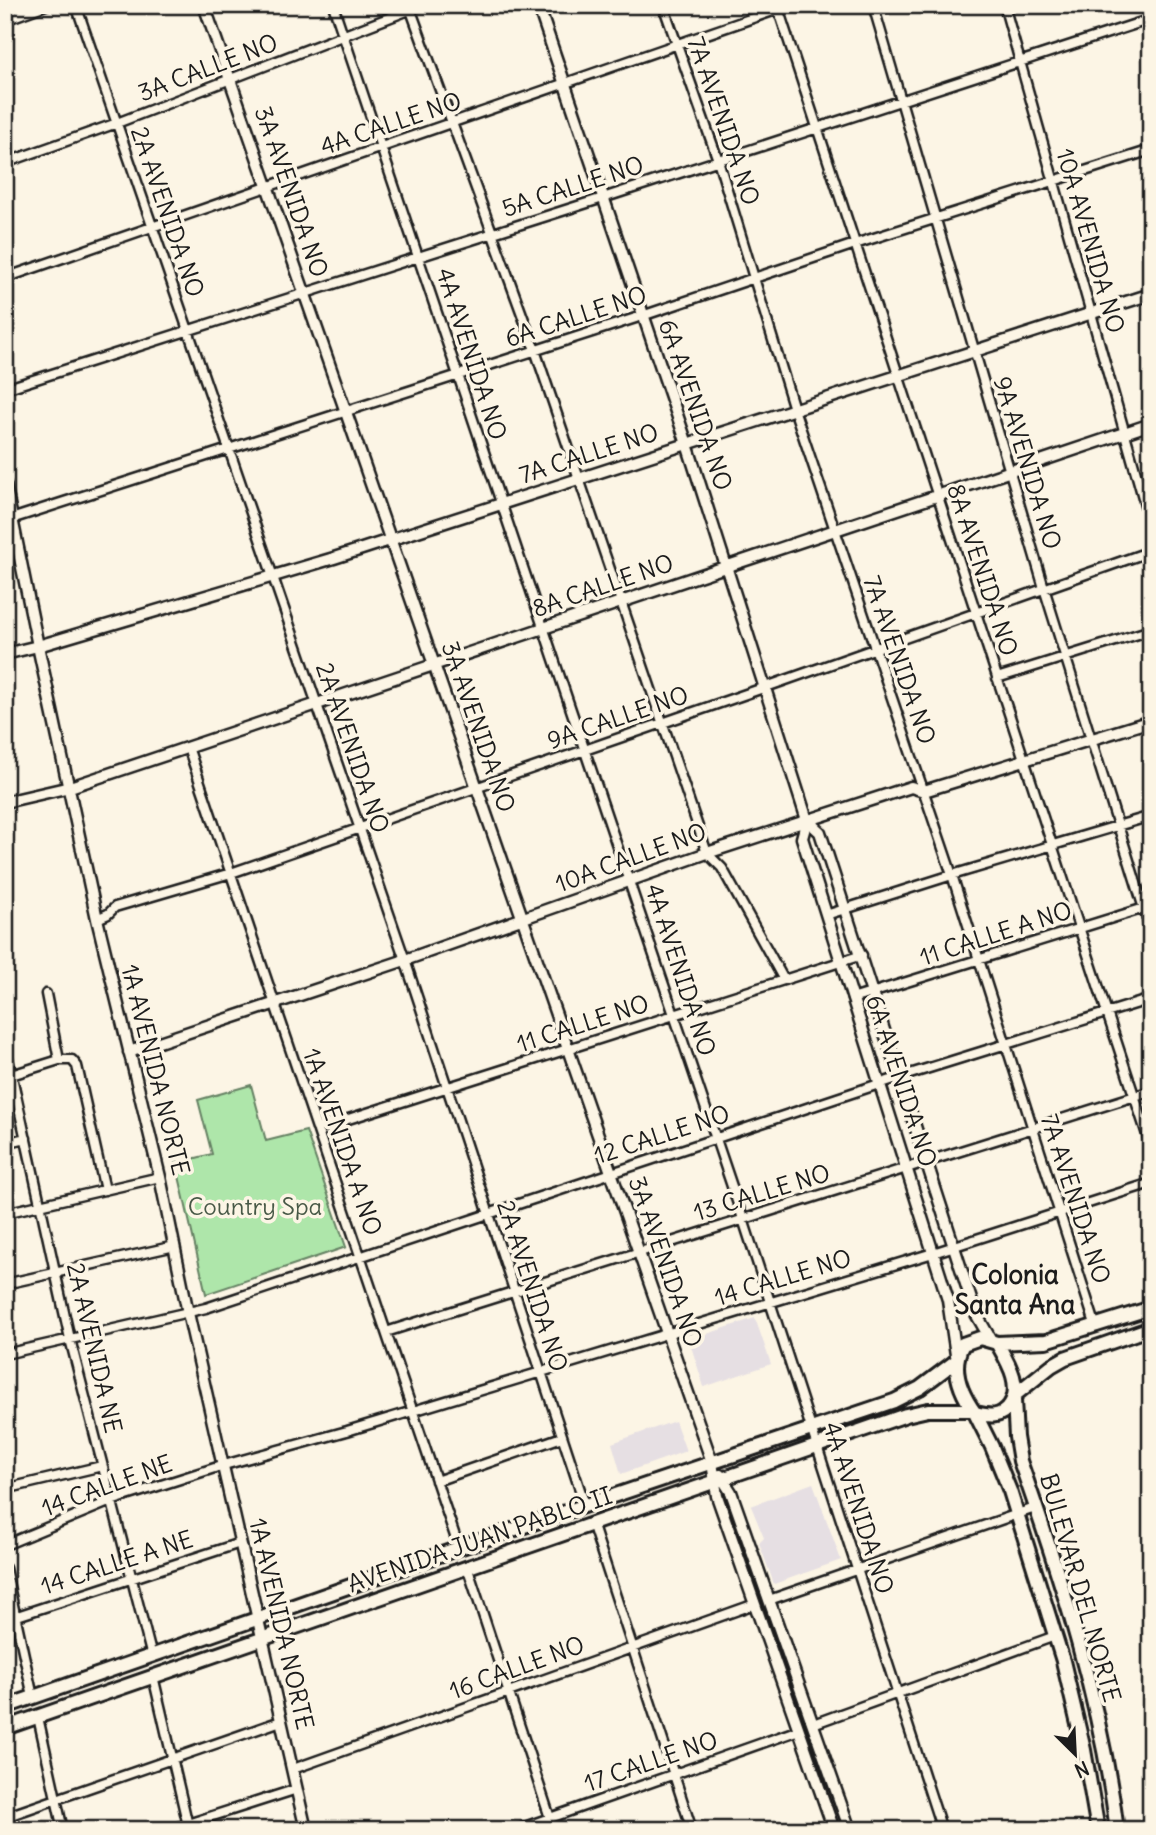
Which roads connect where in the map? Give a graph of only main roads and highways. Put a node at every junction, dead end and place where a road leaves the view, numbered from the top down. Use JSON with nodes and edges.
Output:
{"nodes":[{"id":1,"x":1151,"y":1308,"type":"edge"},
{"id":2,"x":1151,"y":1328,"type":"edge"},
{"id":3,"x":994,"y":1341,"type":"junction"},
{"id":4,"x":956,"y":1358,"type":"junction"},
{"id":5,"x":1015,"y":1397,"type":"junction"},
{"id":6,"x":974,"y":1411,"type":"junction"},
{"id":7,"x":5,"y":1707,"type":"edge"},
{"id":8,"x":5,"y":1728,"type":"edge"},
{"id":9,"x":1098,"y":1830,"type":"edge"},
{"id":10,"x":1116,"y":1830,"type":"edge"}],
"edges":[{"from":1,"to":3,"type":"highway"},
{"from":2,"to":5,"type":"highway"},
{"from":3,"to":4,"type":"highway"},
{"from":3,"to":5,"type":"highway"},
{"from":4,"to":6,"type":"highway"},
{"from":4,"to":7,"type":"highway","name":"AVENIDA JUAN PABLO II"},
{"from":5,"to":6,"type":"highway"},
{"from":5,"to":10,"type":"highway","name":"BULEVAR DEL NORTE"},
{"from":6,"to":8,"type":"highway","name":"AVENIDA JUAN PABLO II"},
{"from":6,"to":9,"type":"highway","name":"BULEVAR DEL NORTE"}]}
